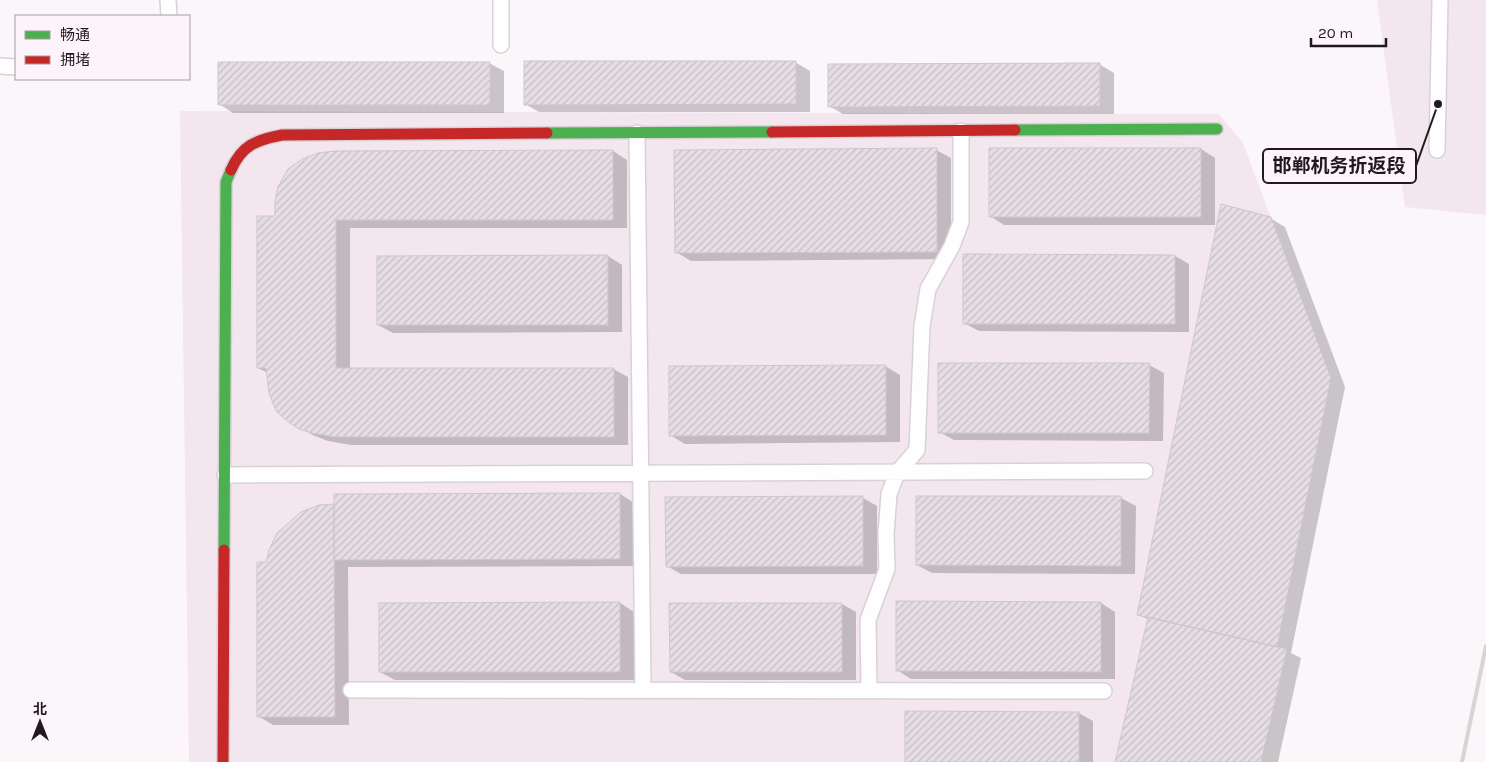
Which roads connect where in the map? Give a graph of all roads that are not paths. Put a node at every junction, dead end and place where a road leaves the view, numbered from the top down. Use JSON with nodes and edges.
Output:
{"nodes":[{"id":1,"x":168,"y":0,"type":"edge"},
{"id":2,"x":501,"y":0,"type":"edge"},
{"id":3,"x":1440,"y":0,"type":"edge"},
{"id":4,"x":169,"y":15,"type":"edge"},
{"id":5,"x":501,"y":45,"type":"dead end"},
{"id":6,"x":0,"y":66,"type":"edge"},
{"id":7,"x":15,"y":66,"type":"edge"},
{"id":8,"x":1217,"y":129,"type":"dead end"},
{"id":9,"x":961,"y":131,"type":"junction"},
{"id":10,"x":637,"y":133,"type":"junction"},
{"id":11,"x":1437,"y":150,"type":"dead end"},
{"id":12,"x":1145,"y":471,"type":"dead end"},
{"id":13,"x":897,"y":472,"type":"junction"},
{"id":14,"x":641,"y":473,"type":"junction"},
{"id":15,"x":225,"y":475,"type":"junction"},
{"id":16,"x":351,"y":690,"type":"dead end"},
{"id":17,"x":643,"y":690,"type":"junction"},
{"id":18,"x":869,"y":690,"type":"junction"},
{"id":19,"x":1104,"y":691,"type":"dead end"},
{"id":20,"x":223,"y":762,"type":"edge"}],
"edges":[{"from":1,"to":4,"type":"lane"},
{"from":2,"to":5,"type":"lane"},
{"from":3,"to":11,"type":"lane"},
{"from":6,"to":7,"type":"lane"},
{"from":8,"to":9,"type":"street"},
{"from":9,"to":10,"type":"street"},
{"from":9,"to":13,"type":"lane"},
{"from":10,"to":14,"type":"lane"},
{"from":10,"to":15,"type":"street"},
{"from":12,"to":13,"type":"lane"},
{"from":13,"to":14,"type":"lane"},
{"from":13,"to":18,"type":"lane"},
{"from":14,"to":15,"type":"lane"},
{"from":14,"to":17,"type":"lane"},
{"from":15,"to":20,"type":"street"},
{"from":16,"to":17,"type":"lane"},
{"from":17,"to":18,"type":"lane"},
{"from":18,"to":19,"type":"lane"}]}
